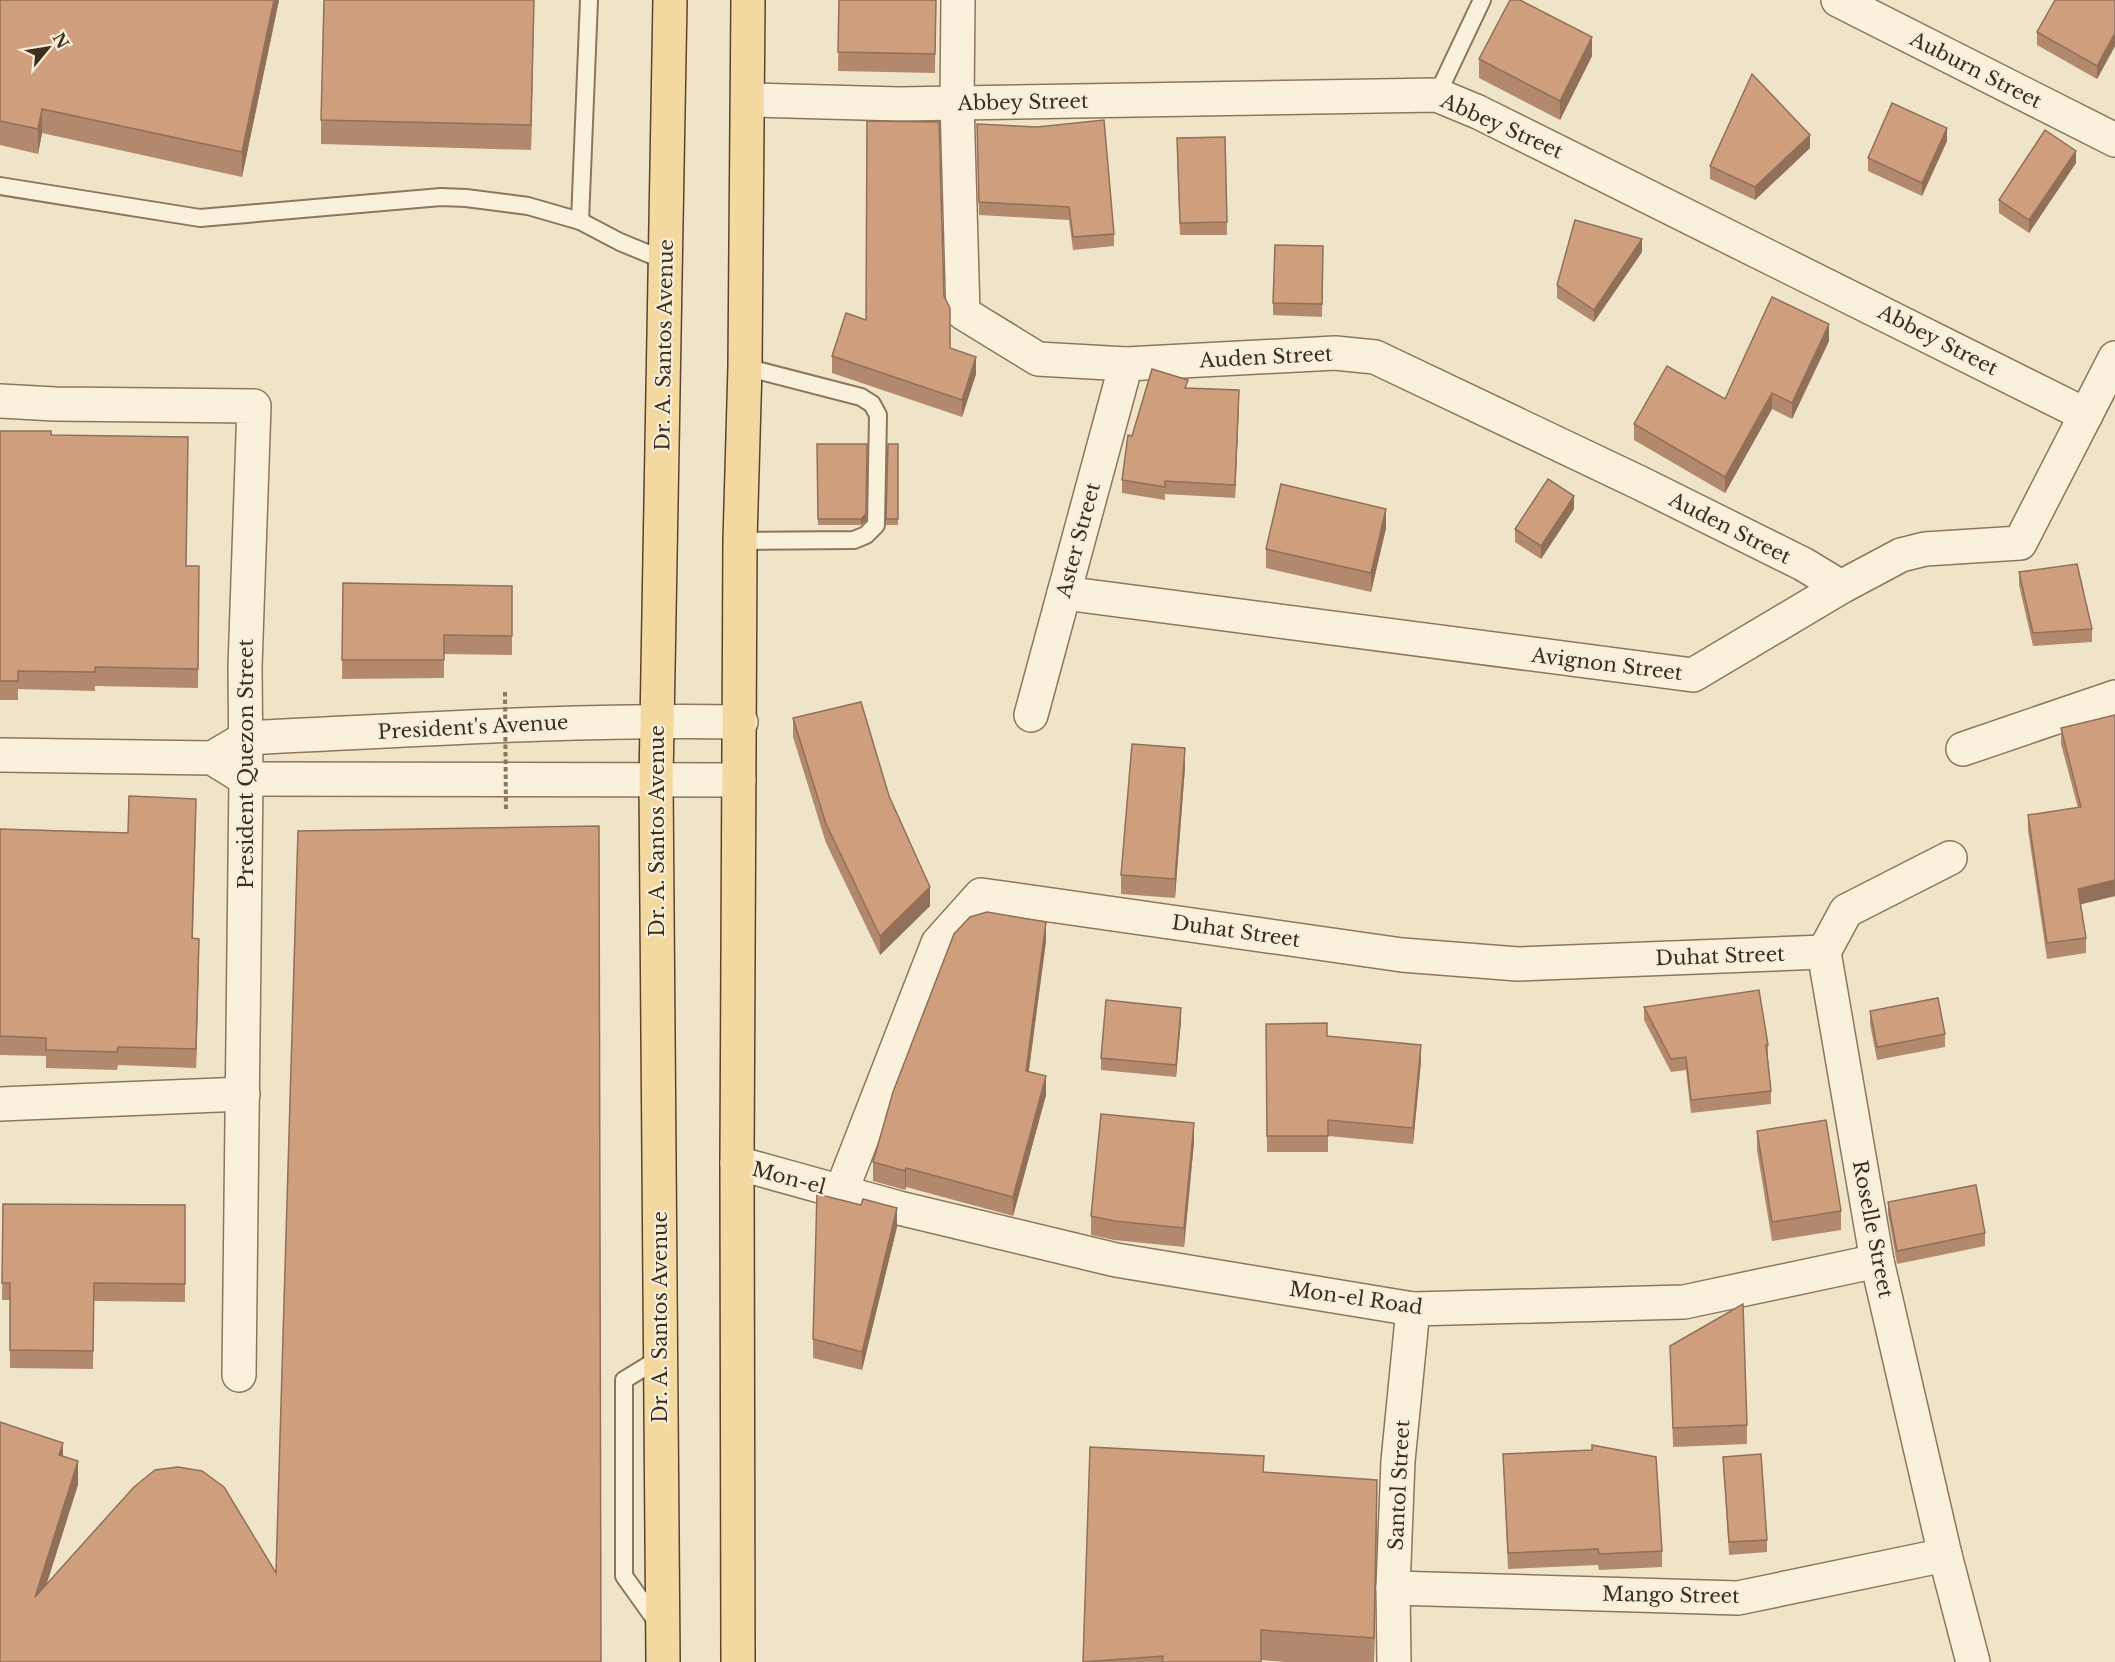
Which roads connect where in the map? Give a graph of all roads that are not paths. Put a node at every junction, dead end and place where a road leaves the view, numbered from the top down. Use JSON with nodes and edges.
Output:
{"nodes":[{"id":1,"x":589,"y":0,"type":"edge"},
{"id":2,"x":670,"y":0,"type":"edge"},
{"id":3,"x":748,"y":0,"type":"edge"},
{"id":4,"x":958,"y":0,"type":"edge"},
{"id":5,"x":1482,"y":0,"type":"edge"},
{"id":6,"x":1838,"y":0,"type":"edge"},
{"id":7,"x":1437,"y":95,"type":"junction"},
{"id":8,"x":748,"y":100,"type":"junction"},
{"id":9,"x":957,"y":103,"type":"junction"},
{"id":10,"x":2115,"y":140,"type":"edge"},
{"id":11,"x":0,"y":186,"type":"edge"},
{"id":12,"x":580,"y":221,"type":"junction"},
{"id":13,"x":666,"y":261,"type":"junction"},
{"id":14,"x":2115,"y":358,"type":"edge"},
{"id":15,"x":1126,"y":364,"type":"junction"},
{"id":16,"x":745,"y":367,"type":"junction"},
{"id":17,"x":0,"y":401,"type":"edge"},
{"id":18,"x":2086,"y":415,"type":"junction"},
{"id":19,"x":740,"y":541,"type":"junction"},
{"id":20,"x":1841,"y":587,"type":"junction"},
{"id":21,"x":1064,"y":593,"type":"junction"},
{"id":22,"x":2115,"y":697,"type":"edge"},
{"id":23,"x":1031,"y":715,"type":"dead end"},
{"id":24,"x":657,"y":720,"type":"junction"},
{"id":25,"x":741,"y":722,"type":"junction"},
{"id":26,"x":246,"y":738,"type":"junction"},
{"id":27,"x":1963,"y":749,"type":"dead end"},
{"id":28,"x":0,"y":755,"type":"edge"},
{"id":29,"x":212,"y":758,"type":"junction"},
{"id":30,"x":246,"y":779,"type":"junction"},
{"id":31,"x":739,"y":780,"type":"junction"},
{"id":32,"x":656,"y":781,"type":"junction"},
{"id":33,"x":1950,"y":858,"type":"dead end"},
{"id":34,"x":1824,"y":952,"type":"junction"},
{"id":35,"x":243,"y":1094,"type":"junction"},
{"id":36,"x":0,"y":1104,"type":"edge"},
{"id":37,"x":737,"y":1163,"type":"junction"},
{"id":38,"x":841,"y":1192,"type":"junction"},
{"id":39,"x":1877,"y":1261,"type":"junction"},
{"id":40,"x":1413,"y":1309,"type":"junction"},
{"id":41,"x":239,"y":1375,"type":"dead end"},
{"id":42,"x":1945,"y":1554,"type":"junction"},
{"id":43,"x":1393,"y":1588,"type":"junction"},
{"id":44,"x":663,"y":1646,"type":"edge"},
{"id":45,"x":738,"y":1662,"type":"edge"},
{"id":46,"x":1394,"y":1662,"type":"edge"},
{"id":47,"x":1972,"y":1662,"type":"edge"}],
"edges":[{"from":1,"to":12,"type":"lane"},
{"from":2,"to":13,"type":"main road","name":"Dr. A. Santos Avenue"},
{"from":3,"to":8,"type":"main road"},
{"from":4,"to":9,"type":"street","name":"Auden Street"},
{"from":5,"to":7,"type":"lane"},
{"from":6,"to":10,"type":"street","name":"Auburn Street"},
{"from":7,"to":9,"type":"street","name":"Abbey Street"},
{"from":7,"to":18,"type":"street","name":"Abbey Street"},
{"from":8,"to":9,"type":"street","name":"Abbey Street"},
{"from":8,"to":16,"type":"main road"},
{"from":9,"to":15,"type":"street","name":"Auden Street"},
{"from":11,"to":12,"type":"lane"},
{"from":12,"to":13,"type":"lane"},
{"from":13,"to":24,"type":"main road","name":"Dr. A. Santos Avenue"},
{"from":14,"to":18,"type":"street","name":"Avignon Street"},
{"from":15,"to":20,"type":"street","name":"Auden Street"},
{"from":15,"to":21,"type":"street","name":"Aster Street"},
{"from":16,"to":19,"type":"main road"},
{"from":16,"to":19,"type":"lane"},
{"from":17,"to":26,"type":"street","name":"President Quezon Street"},
{"from":18,"to":20,"type":"street","name":"Avignon Street"},
{"from":19,"to":25,"type":"main road"},
{"from":20,"to":21,"type":"street","name":"Avignon Street"},
{"from":21,"to":23,"type":"street","name":"Aster Street"},
{"from":22,"to":27,"type":"street"},
{"from":24,"to":25,"type":"street","name":"President's Avenue"},
{"from":24,"to":26,"type":"street","name":"President's Avenue"},
{"from":24,"to":32,"type":"main road","name":"Dr. A. Santos Avenue"},
{"from":25,"to":31,"type":"main road"},
{"from":26,"to":29,"type":"street","name":"President's Avenue"},
{"from":26,"to":30,"type":"street","name":"President Quezon Street"},
{"from":28,"to":29,"type":"street"},
{"from":29,"to":30,"type":"street"},
{"from":30,"to":32,"type":"street"},
{"from":30,"to":35,"type":"street","name":"President Quezon Street"},
{"from":31,"to":32,"type":"street"},
{"from":31,"to":37,"type":"main road"},
{"from":32,"to":44,"type":"main road","name":"Dr. A. Santos Avenue"},
{"from":33,"to":34,"type":"street"},
{"from":34,"to":38,"type":"street","name":"Duhat Street"},
{"from":34,"to":39,"type":"street","name":"Roselle Street"},
{"from":35,"to":36,"type":"street"},
{"from":35,"to":41,"type":"street","name":"President Quezon Street"},
{"from":37,"to":38,"type":"street","name":"Mon-el"},
{"from":37,"to":45,"type":"main road"},
{"from":38,"to":40,"type":"street","name":"Mon-el Road"},
{"from":39,"to":40,"type":"street","name":"Mon-el Road"},
{"from":39,"to":42,"type":"street","name":"Roselle Street"},
{"from":40,"to":43,"type":"street","name":"Santol Street"},
{"from":42,"to":43,"type":"street","name":"Mango Street"},
{"from":42,"to":47,"type":"street","name":"Roselle Street"},
{"from":43,"to":46,"type":"street","name":"Santol Street"}]}
